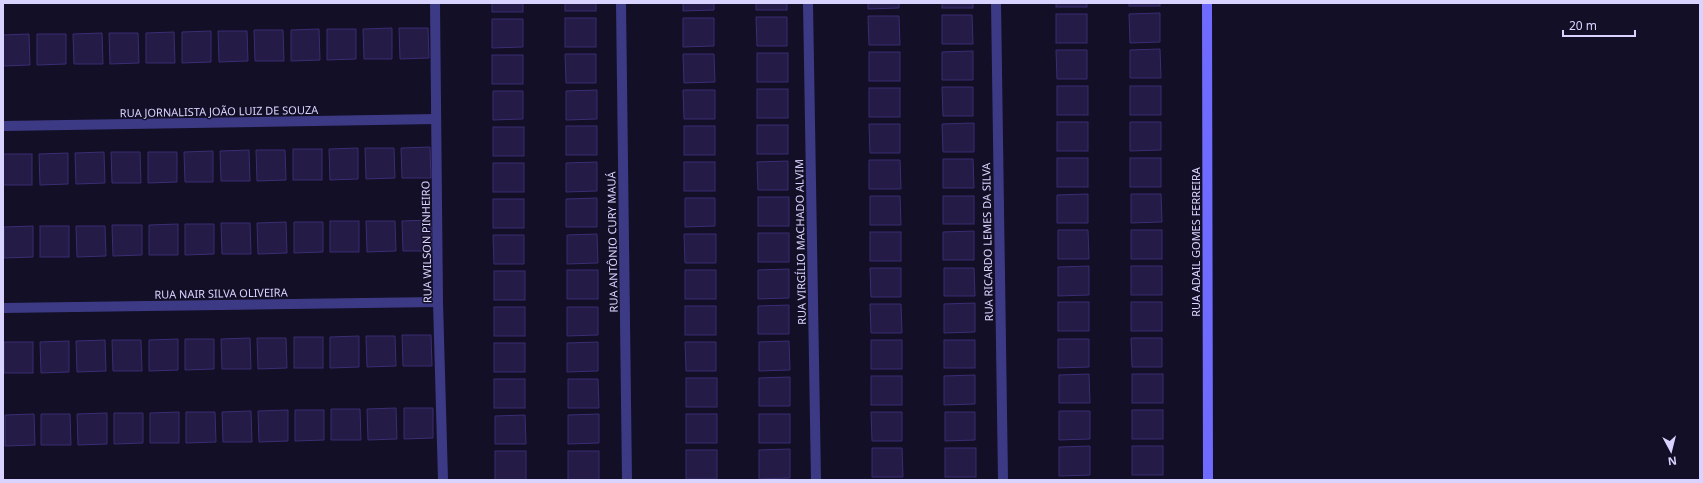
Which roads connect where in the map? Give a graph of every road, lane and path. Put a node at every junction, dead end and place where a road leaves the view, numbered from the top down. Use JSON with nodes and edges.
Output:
{"nodes":[{"id":1,"x":435,"y":3,"type":"edge"},
{"id":2,"x":621,"y":3,"type":"edge"},
{"id":3,"x":808,"y":3,"type":"edge"},
{"id":4,"x":996,"y":3,"type":"edge"},
{"id":5,"x":1207,"y":3,"type":"edge"},
{"id":6,"x":436,"y":119,"type":"junction"},
{"id":7,"x":3,"y":126,"type":"edge"},
{"id":8,"x":438,"y":302,"type":"junction"},
{"id":9,"x":3,"y":308,"type":"edge"},
{"id":10,"x":443,"y":480,"type":"edge"},
{"id":11,"x":627,"y":480,"type":"edge"},
{"id":12,"x":816,"y":480,"type":"edge"},
{"id":13,"x":1003,"y":480,"type":"edge"},
{"id":14,"x":1208,"y":480,"type":"edge"}],
"edges":[{"from":1,"to":6,"type":"street","name":"RUA WILSON PINHEIRO"},
{"from":2,"to":11,"type":"street","name":"RUA ANTÔNIO CURY MAUÁ"},
{"from":3,"to":12,"type":"street","name":"RUA VIRGÍLIO MACHADO ALVIM"},
{"from":4,"to":13,"type":"street","name":"RUA RICARDO LEMES DA SILVA"},
{"from":5,"to":14,"type":"street","name":"RUA ADAIL GOMES FERREIRA"},
{"from":6,"to":7,"type":"street","name":"RUA JORNALISTA JOÃO LUIZ DE SOUZA"},
{"from":6,"to":8,"type":"street","name":"RUA WILSON PINHEIRO"},
{"from":8,"to":9,"type":"street","name":"RUA NAIR SILVA OLIVEIRA"},
{"from":8,"to":10,"type":"street","name":"RUA WILSON PINHEIRO"}]}
